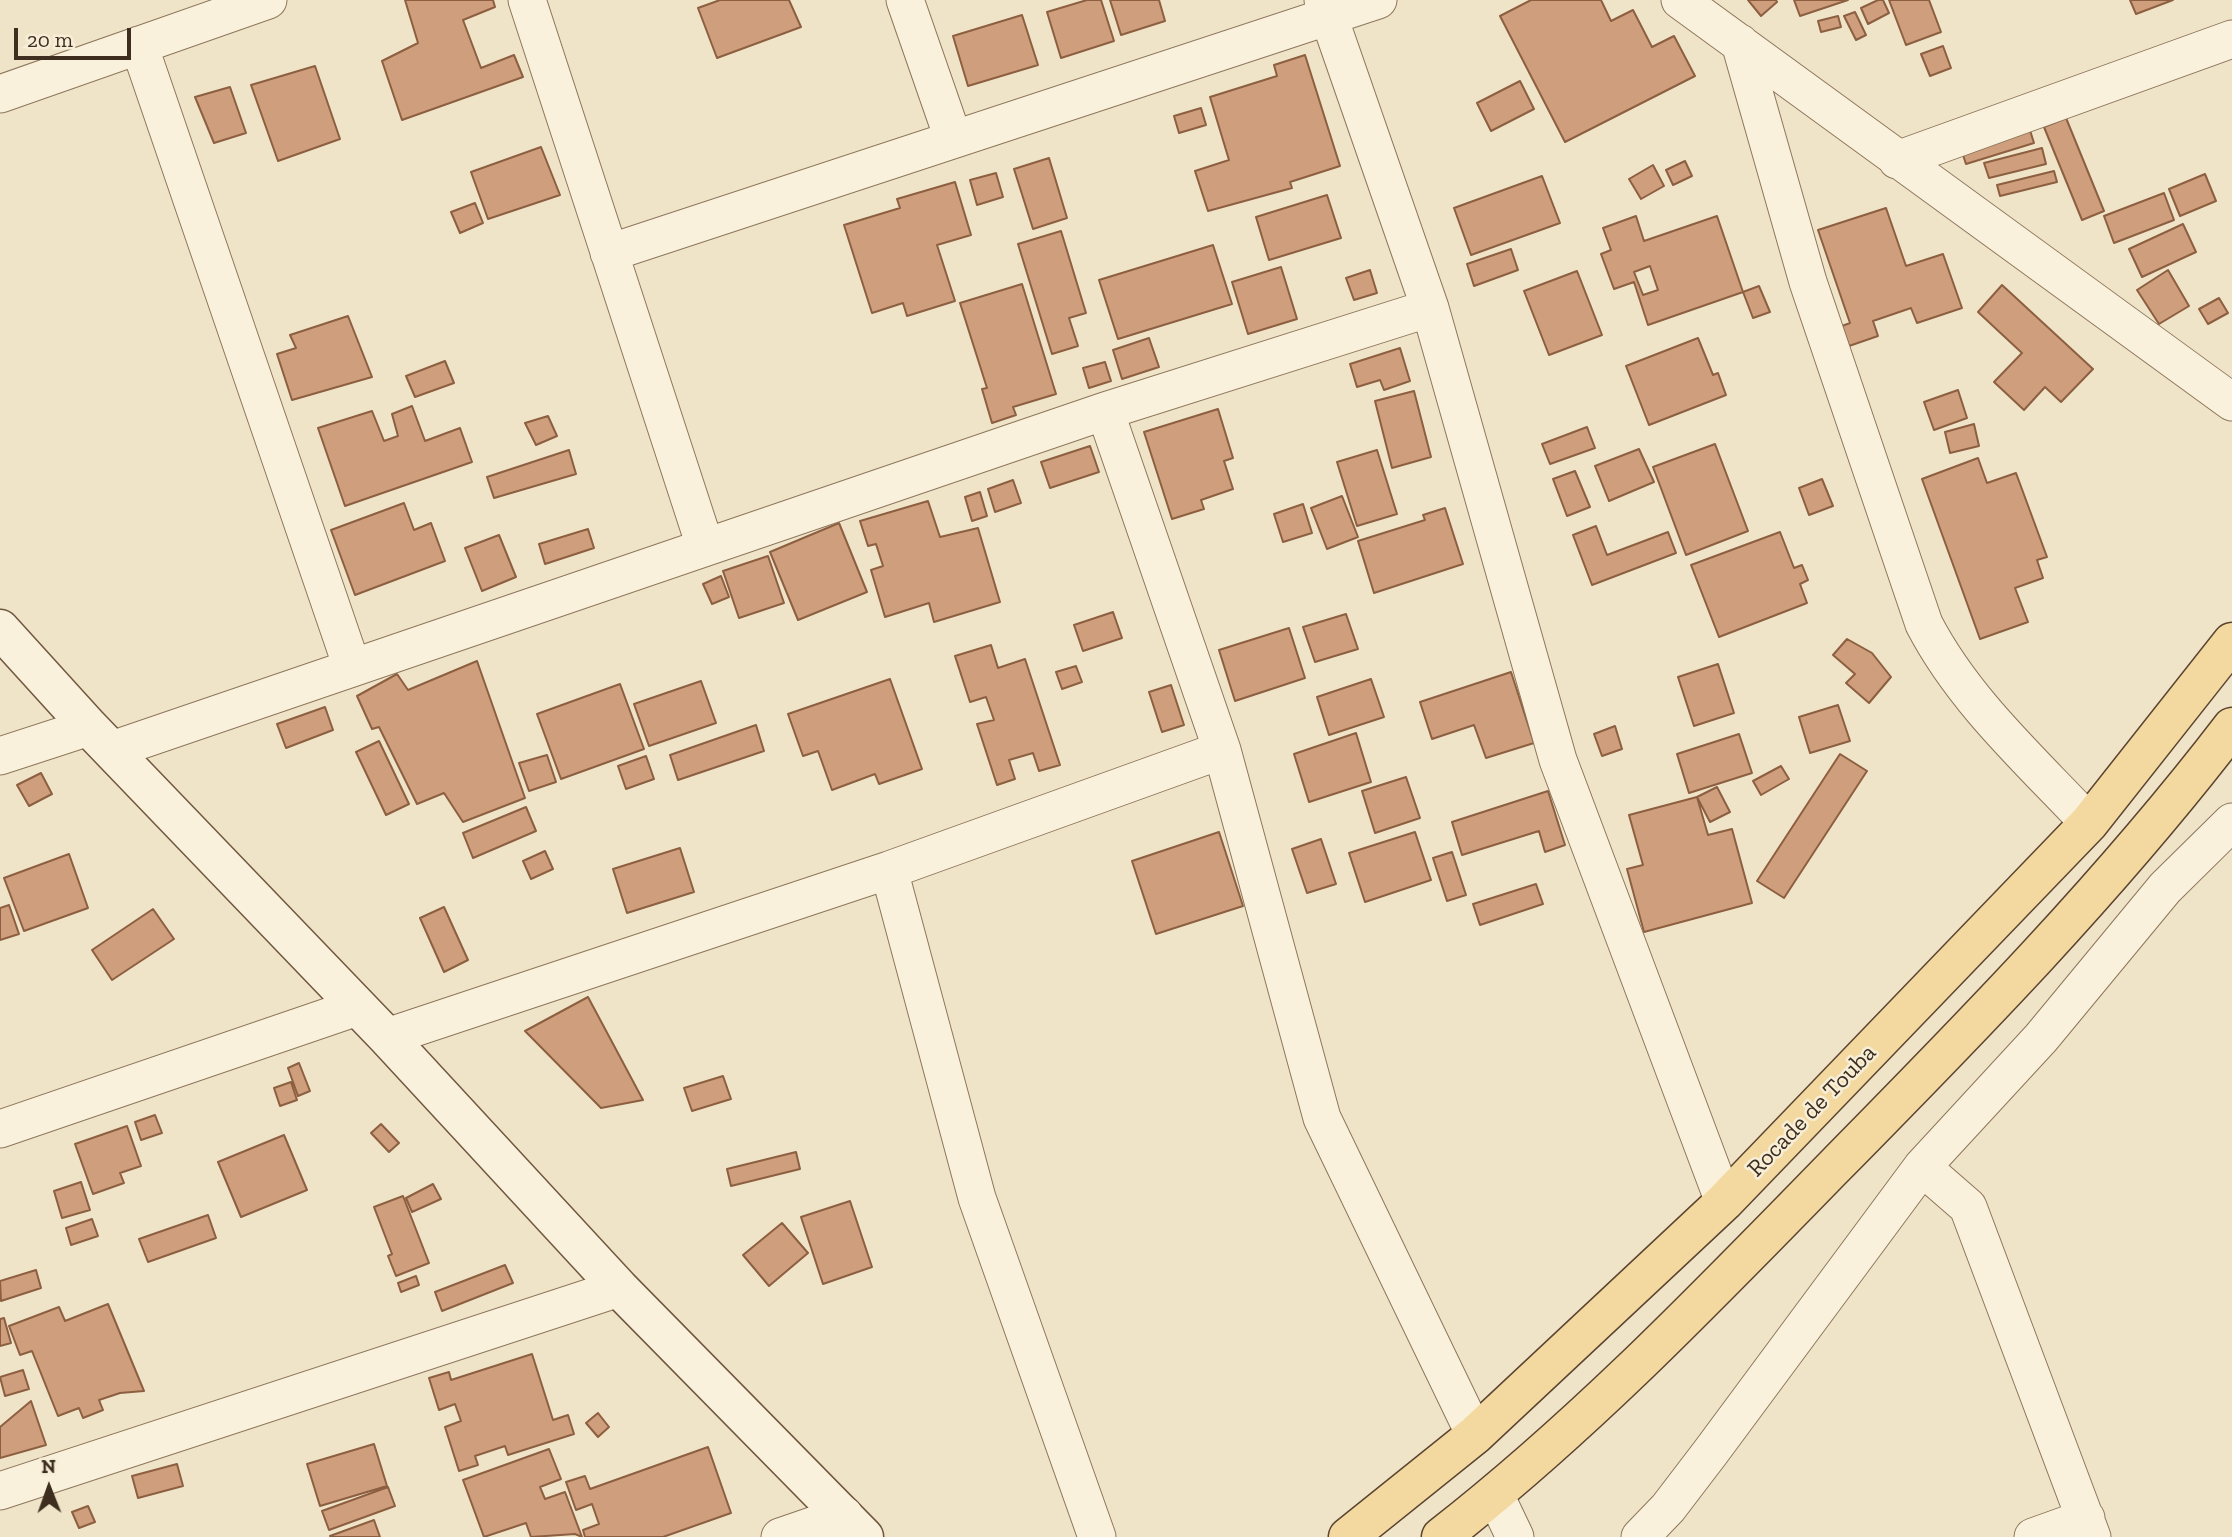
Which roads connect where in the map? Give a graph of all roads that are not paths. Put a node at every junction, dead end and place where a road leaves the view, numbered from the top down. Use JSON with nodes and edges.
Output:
{"nodes":[{"id":1,"x":268,"y":0,"type":"edge"},
{"id":2,"x":527,"y":0,"type":"edge"},
{"id":3,"x":905,"y":0,"type":"edge"},
{"id":4,"x":1378,"y":0,"type":"edge"},
{"id":5,"x":1680,"y":0,"type":"edge"},
{"id":6,"x":1326,"y":8,"type":"edge"},
{"id":7,"x":2232,"y":39,"type":"edge"},
{"id":8,"x":1740,"y":43,"type":"junction"},
{"id":9,"x":139,"y":45,"type":"junction"},
{"id":10,"x":0,"y":94,"type":"edge"},
{"id":11,"x":953,"y":138,"type":"junction"},
{"id":12,"x":1898,"y":160,"type":"junction"},
{"id":13,"x":609,"y":253,"type":"junction"},
{"id":14,"x":1430,"y":308,"type":"junction"},
{"id":15,"x":2232,"y":402,"type":"edge"},
{"id":16,"x":1105,"y":411,"type":"junction"},
{"id":17,"x":705,"y":546,"type":"junction"},
{"id":18,"x":0,"y":629,"type":"edge"},
{"id":19,"x":2232,"y":642,"type":"edge"},
{"id":20,"x":352,"y":667,"type":"junction"},
{"id":21,"x":2232,"y":727,"type":"edge"},
{"id":22,"x":100,"y":738,"type":"junction"},
{"id":23,"x":1222,"y":750,"type":"junction"},
{"id":24,"x":0,"y":756,"type":"edge"},
{"id":25,"x":2232,"y":822,"type":"edge"},
{"id":26,"x":2089,"y":823,"type":"junction"},
{"id":27,"x":2130,"y":855,"type":"junction"},
{"id":28,"x":889,"y":870,"type":"junction"},
{"id":29,"x":2165,"y":888,"type":"junction"},
{"id":30,"x":356,"y":1007,"type":"junction"},
{"id":31,"x":387,"y":1037,"type":"junction"},
{"id":32,"x":0,"y":1129,"type":"edge"},
{"id":33,"x":1922,"y":1167,"type":"junction"},
{"id":34,"x":1724,"y":1202,"type":"junction"},
{"id":35,"x":619,"y":1289,"type":"junction"},
{"id":36,"x":1475,"y":1435,"type":"junction"},
{"id":37,"x":0,"y":1491,"type":"edge"},
{"id":38,"x":1495,"y":1495,"type":"junction"},
{"id":39,"x":854,"y":1526,"type":"edge"},
{"id":40,"x":2089,"y":1528,"type":"edge"},
{"id":41,"x":780,"y":1537,"type":"edge"},
{"id":42,"x":1097,"y":1537,"type":"edge"},
{"id":43,"x":1348,"y":1537,"type":"edge"},
{"id":44,"x":1441,"y":1537,"type":"edge"},
{"id":45,"x":1515,"y":1537,"type":"edge"},
{"id":46,"x":1640,"y":1537,"type":"edge"},
{"id":47,"x":2033,"y":1537,"type":"edge"}],
"edges":[{"from":1,"to":9,"type":"street"},
{"from":2,"to":13,"type":"street"},
{"from":3,"to":11,"type":"street"},
{"from":4,"to":6,"type":"street"},
{"from":5,"to":8,"type":"street"},
{"from":6,"to":11,"type":"street"},
{"from":6,"to":14,"type":"street"},
{"from":7,"to":12,"type":"street"},
{"from":8,"to":12,"type":"street"},
{"from":8,"to":26,"type":"street"},
{"from":9,"to":10,"type":"street"},
{"from":9,"to":20,"type":"street"},
{"from":11,"to":13,"type":"street"},
{"from":12,"to":15,"type":"street"},
{"from":13,"to":17,"type":"street"},
{"from":14,"to":16,"type":"street"},
{"from":14,"to":34,"type":"street"},
{"from":16,"to":17,"type":"street"},
{"from":16,"to":23,"type":"street"},
{"from":17,"to":20,"type":"street"},
{"from":18,"to":22,"type":"main road"},
{"from":19,"to":26,"type":"main road","name":"Rocade de Touba"},
{"from":20,"to":22,"type":"street"},
{"from":21,"to":27,"type":"main road"},
{"from":22,"to":24,"type":"street"},
{"from":22,"to":30,"type":"main road"},
{"from":23,"to":28,"type":"street"},
{"from":23,"to":36,"type":"street"},
{"from":25,"to":29,"type":"street"},
{"from":26,"to":34,"type":"main road","name":"Rocade de Touba"},
{"from":27,"to":29,"type":"street"},
{"from":27,"to":38,"type":"main road"},
{"from":28,"to":31,"type":"street"},
{"from":28,"to":42,"type":"street"},
{"from":29,"to":33,"type":"street"},
{"from":30,"to":31,"type":"main road"},
{"from":30,"to":32,"type":"street"},
{"from":31,"to":35,"type":"main road"},
{"from":33,"to":40,"type":"street"},
{"from":33,"to":46,"type":"street"},
{"from":34,"to":36,"type":"main road","name":"Rocade de Touba"},
{"from":35,"to":37,"type":"street"},
{"from":35,"to":39,"type":"main road"},
{"from":36,"to":43,"type":"main road","name":"Rocade de Touba"},
{"from":38,"to":44,"type":"main road"},
{"from":38,"to":45,"type":"street"},
{"from":39,"to":41,"type":"street"},
{"from":40,"to":47,"type":"street"}]}
